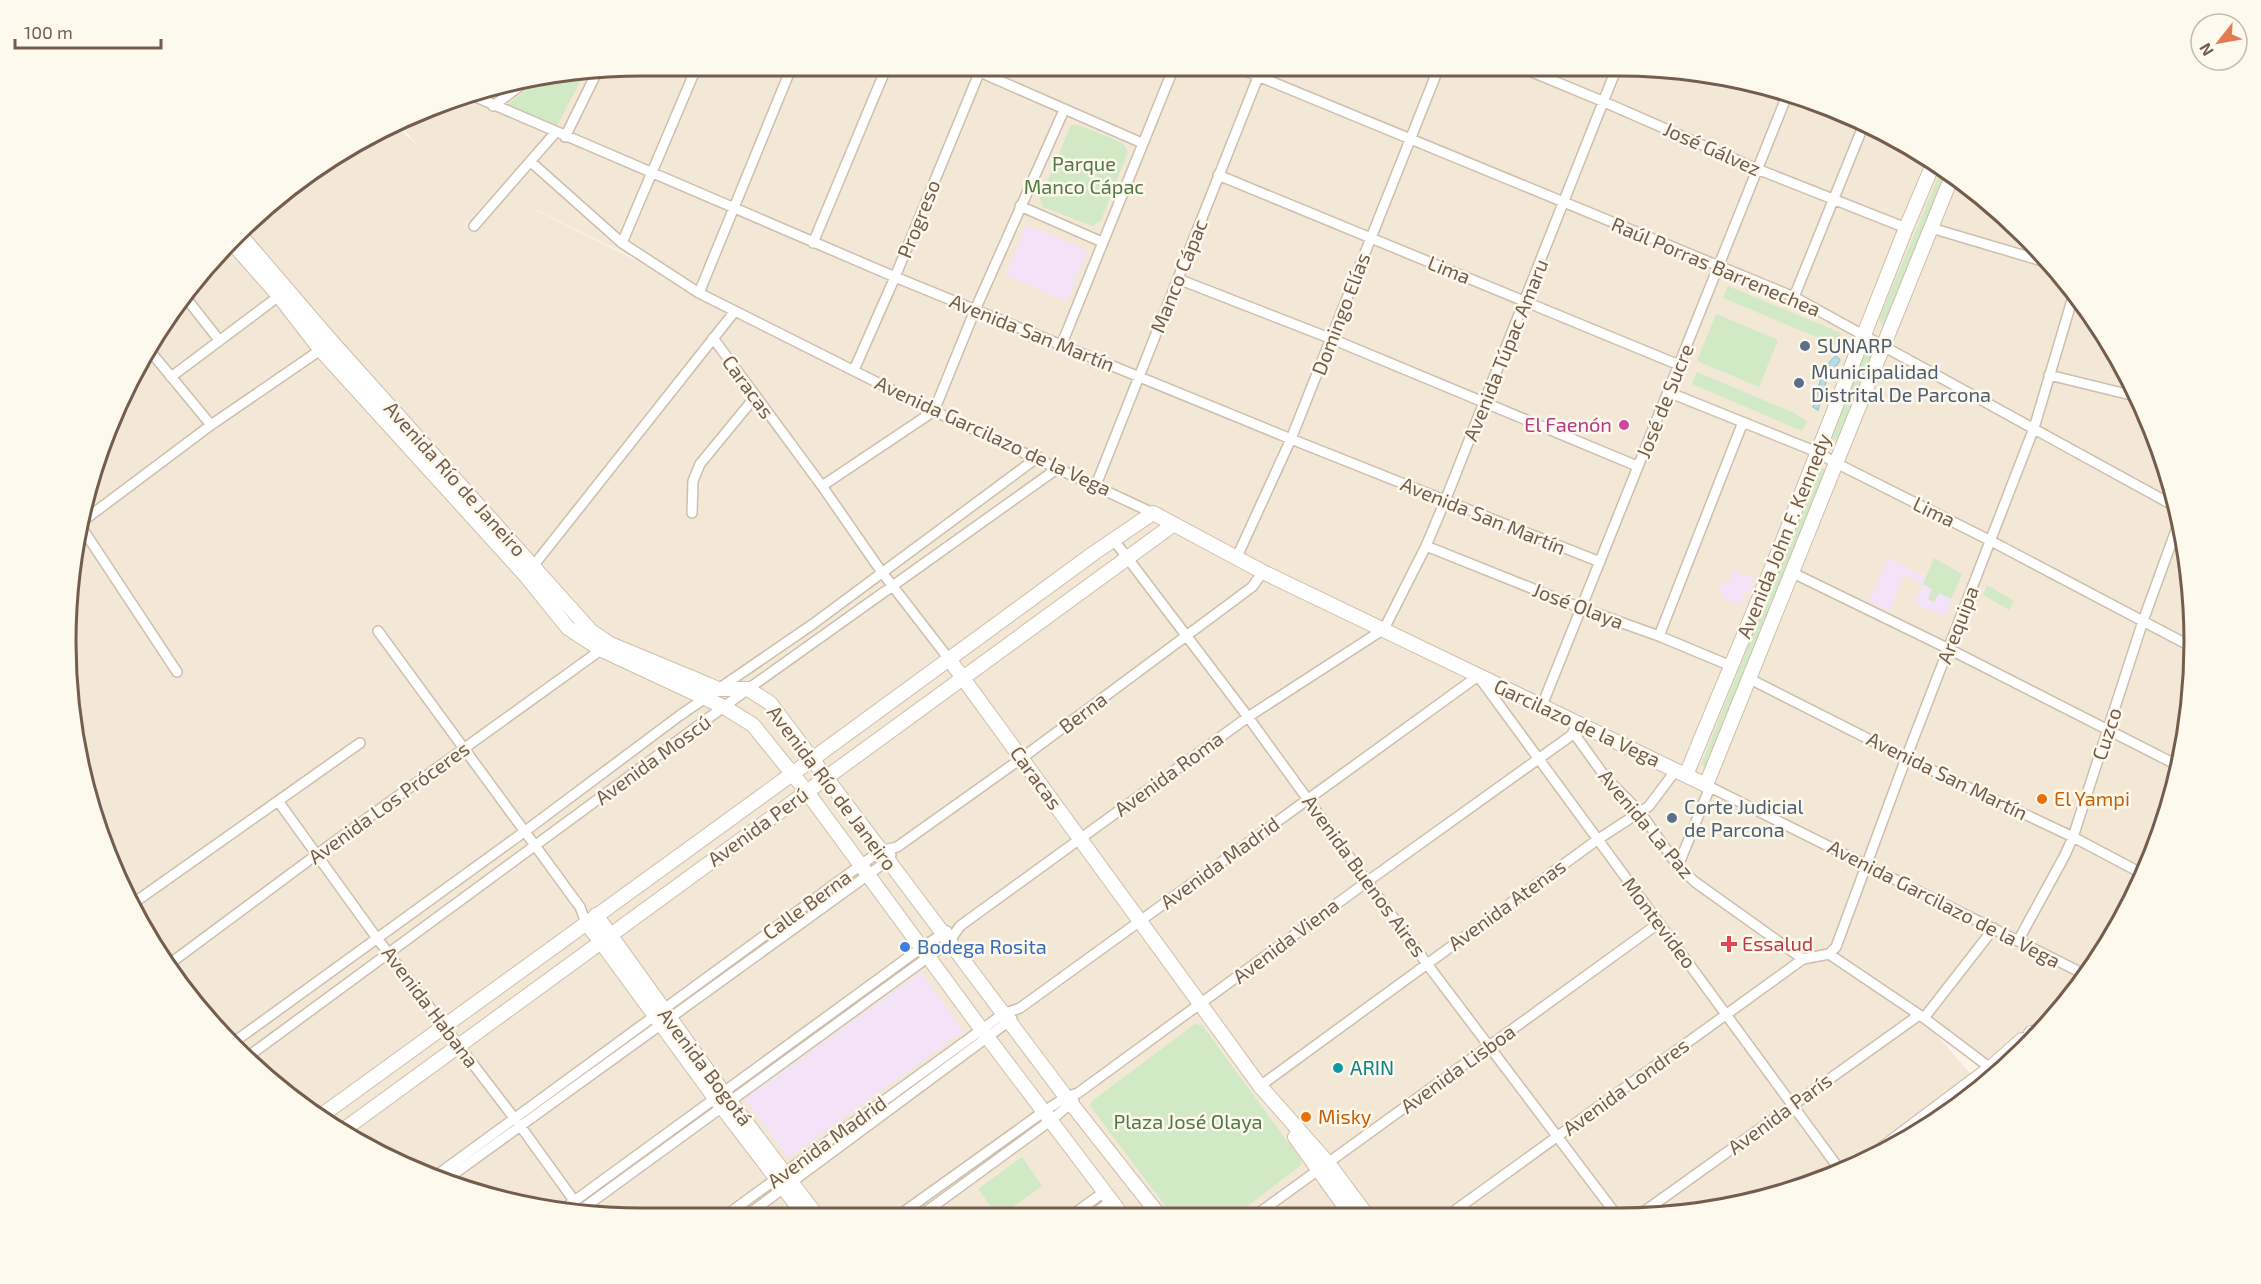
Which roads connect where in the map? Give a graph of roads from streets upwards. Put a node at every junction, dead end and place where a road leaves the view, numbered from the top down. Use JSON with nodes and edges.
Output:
{"nodes":[{"id":1,"x":693,"y":76,"type":"edge"},
{"id":2,"x":788,"y":76,"type":"edge"},
{"id":3,"x":883,"y":76,"type":"edge"},
{"id":4,"x":978,"y":76,"type":"edge"},
{"id":5,"x":995,"y":76,"type":"edge"},
{"id":6,"x":1170,"y":76,"type":"edge"},
{"id":7,"x":1258,"y":76,"type":"joint"},
{"id":8,"x":1435,"y":76,"type":"edge"},
{"id":9,"x":1542,"y":76,"type":"edge"},
{"id":10,"x":1613,"y":76,"type":"edge"},
{"id":11,"x":594,"y":79,"type":"edge"},
{"id":12,"x":512,"y":92,"type":"edge"},
{"id":13,"x":482,"y":100,"type":"edge"},
{"id":14,"x":1602,"y":101,"type":"junction"},
{"id":15,"x":1784,"y":102,"type":"edge"},
{"id":16,"x":493,"y":106,"type":"junction"},
{"id":17,"x":1064,"y":110,"type":"junction"},
{"id":18,"x":1861,"y":131,"type":"edge"},
{"id":19,"x":555,"y":133,"type":"junction"},
{"id":20,"x":565,"y":137,"type":"junction"},
{"id":21,"x":1410,"y":139,"type":"junction"},
{"id":22,"x":1142,"y":143,"type":"junction"},
{"id":23,"x":531,"y":162,"type":"junction"},
{"id":24,"x":1757,"y":169,"type":"junction"},
{"id":25,"x":1930,"y":170,"type":"edge"},
{"id":26,"x":651,"y":174,"type":"junction"},
{"id":27,"x":1218,"y":175,"type":"junction"},
{"id":28,"x":1949,"y":183,"type":"edge"},
{"id":29,"x":1834,"y":199,"type":"junction"},
{"id":30,"x":1564,"y":202,"type":"junction"},
{"id":31,"x":1020,"y":206,"type":"junction"},
{"id":32,"x":734,"y":210,"type":"junction"},
{"id":33,"x":474,"y":226,"type":"dead end"},
{"id":34,"x":1906,"y":228,"type":"junction"},
{"id":35,"x":1931,"y":228,"type":"junction"},
{"id":36,"x":1370,"y":238,"type":"junction"},
{"id":37,"x":244,"y":240,"type":"edge"},
{"id":38,"x":1102,"y":242,"type":"junction"},
{"id":39,"x":622,"y":243,"type":"junction"},
{"id":40,"x":813,"y":243,"type":"junction"},
{"id":41,"x":236,"y":248,"type":"edge"},
{"id":42,"x":2034,"y":259,"type":"edge"},
{"id":43,"x":1719,"y":267,"type":"junction"},
{"id":44,"x":895,"y":278,"type":"junction"},
{"id":45,"x":1178,"y":279,"type":"junction"},
{"id":46,"x":699,"y":293,"type":"junction"},
{"id":47,"x":279,"y":296,"type":"junction"},
{"id":48,"x":1794,"y":297,"type":"junction"},
{"id":49,"x":1525,"y":302,"type":"junction"},
{"id":50,"x":190,"y":303,"type":"edge"},
{"id":51,"x":2071,"y":303,"type":"edge"},
{"id":52,"x":975,"y":310,"type":"junction"},
{"id":53,"x":735,"y":311,"type":"junction"},
{"id":54,"x":1863,"y":335,"type":"junction"},
{"id":55,"x":713,"y":338,"type":"junction"},
{"id":56,"x":1332,"y":339,"type":"junction"},
{"id":57,"x":219,"y":340,"type":"junction"},
{"id":58,"x":326,"y":345,"type":"junction"},
{"id":59,"x":1061,"y":345,"type":"junction"},
{"id":60,"x":1884,"y":347,"type":"junction"},
{"id":61,"x":154,"y":356,"type":"edge"},
{"id":62,"x":1679,"y":365,"type":"junction"},
{"id":63,"x":854,"y":370,"type":"junction"},
{"id":64,"x":2049,"y":375,"type":"junction"},
{"id":65,"x":1138,"y":376,"type":"junction"},
{"id":66,"x":171,"y":377,"type":"junction"},
{"id":67,"x":1668,"y":392,"type":"junction"},
{"id":68,"x":2127,"y":395,"type":"edge"},
{"id":69,"x":755,"y":397,"type":"junction"},
{"id":70,"x":1486,"y":402,"type":"junction"},
{"id":71,"x":934,"y":411,"type":"junction"},
{"id":72,"x":1743,"y":422,"type":"junction"},
{"id":73,"x":211,"y":425,"type":"junction"},
{"id":74,"x":2034,"y":428,"type":"junction"},
{"id":75,"x":1291,"y":439,"type":"junction"},
{"id":76,"x":1817,"y":452,"type":"junction"},
{"id":77,"x":1038,"y":457,"type":"junction"},
{"id":78,"x":1836,"y":463,"type":"junction"},
{"id":79,"x":1637,"y":466,"type":"junction"},
{"id":80,"x":1058,"y":468,"type":"junction"},
{"id":81,"x":1096,"y":485,"type":"junction"},
{"id":82,"x":822,"y":486,"type":"junction"},
{"id":83,"x":1445,"y":501,"type":"junction"},
{"id":84,"x":2166,"y":502,"type":"edge"},
{"id":85,"x":962,"y":512,"type":"junction"},
{"id":86,"x":692,"y":513,"type":"dead end"},
{"id":87,"x":1153,"y":513,"type":"junction"},
{"id":88,"x":91,"y":515,"type":"edge"},
{"id":89,"x":1174,"y":524,"type":"junction"},
{"id":90,"x":974,"y":527,"type":"junction"},
{"id":91,"x":2174,"y":534,"type":"edge"},
{"id":92,"x":87,"y":535,"type":"edge"},
{"id":93,"x":1113,"y":539,"type":"junction"},
{"id":94,"x":1991,"y":540,"type":"junction"},
{"id":95,"x":1426,"y":546,"type":"junction"},
{"id":96,"x":1129,"y":558,"type":"junction"},
{"id":97,"x":1236,"y":559,"type":"junction"},
{"id":98,"x":1600,"y":562,"type":"junction"},
{"id":99,"x":529,"y":571,"type":"junction"},
{"id":100,"x":881,"y":572,"type":"junction"},
{"id":101,"x":1263,"y":572,"type":"junction"},
{"id":102,"x":1793,"y":573,"type":"junction"},
{"id":103,"x":892,"y":585,"type":"junction"},
{"id":104,"x":1581,"y":608,"type":"junction"},
{"id":105,"x":2143,"y":621,"type":"junction"},
{"id":106,"x":813,"y":624,"type":"junction"},
{"id":107,"x":1384,"y":629,"type":"junction"},
{"id":108,"x":378,"y":631,"type":"dead end"},
{"id":109,"x":1187,"y":635,"type":"junction"},
{"id":110,"x":825,"y":636,"type":"junction"},
{"id":111,"x":1659,"y":636,"type":"junction"},
{"id":112,"x":2184,"y":643,"type":"edge"},
{"id":113,"x":606,"y":647,"type":"junction"},
{"id":114,"x":1949,"y":649,"type":"junction"},
{"id":115,"x":949,"y":659,"type":"junction"},
{"id":116,"x":1731,"y":666,"type":"junction"},
{"id":117,"x":177,"y":672,"type":"dead end"},
{"id":118,"x":1478,"y":676,"type":"junction"},
{"id":119,"x":964,"y":678,"type":"junction"},
{"id":120,"x":1750,"y":679,"type":"junction"},
{"id":121,"x":718,"y":688,"type":"junction"},
{"id":122,"x":748,"y":689,"type":"junction"},
{"id":123,"x":705,"y":698,"type":"junction"},
{"id":124,"x":724,"y":707,"type":"junction"},
{"id":125,"x":1541,"y":708,"type":"junction"},
{"id":126,"x":1248,"y":717,"type":"junction"},
{"id":127,"x":1578,"y":729,"type":"junction"},
{"id":128,"x":2109,"y":731,"type":"junction"},
{"id":129,"x":360,"y":743,"type":"dead end"},
{"id":130,"x":465,"y":748,"type":"junction"},
{"id":131,"x":1022,"y":758,"type":"junction"},
{"id":132,"x":1538,"y":758,"type":"junction"},
{"id":133,"x":1906,"y":758,"type":"junction"},
{"id":134,"x":812,"y":760,"type":"junction"},
{"id":135,"x":2171,"y":762,"type":"edge"},
{"id":136,"x":1681,"y":773,"type":"junction"},
{"id":137,"x":792,"y":774,"type":"junction"},
{"id":138,"x":825,"y":778,"type":"junction"},
{"id":139,"x":1708,"y":786,"type":"junction"},
{"id":140,"x":807,"y":792,"type":"junction"},
{"id":141,"x":1308,"y":799,"type":"junction"},
{"id":142,"x":278,"y":801,"type":"junction"},
{"id":143,"x":1640,"y":812,"type":"junction"},
{"id":144,"x":524,"y":832,"type":"junction"},
{"id":145,"x":2073,"y":837,"type":"junction"},
{"id":146,"x":1080,"y":838,"type":"junction"},
{"id":147,"x":1597,"y":840,"type":"junction"},
{"id":148,"x":535,"y":846,"type":"junction"},
{"id":149,"x":897,"y":847,"type":"joint"},
{"id":150,"x":316,"y":855,"type":"junction"},
{"id":151,"x":884,"y":856,"type":"junction"},
{"id":152,"x":1866,"y":865,"type":"junction"},
{"id":153,"x":1678,"y":866,"type":"junction"},
{"id":154,"x":864,"y":870,"type":"junction"},
{"id":155,"x":2136,"y":870,"type":"edge"},
{"id":156,"x":1368,"y":881,"type":"junction"},
{"id":157,"x":139,"y":899,"type":"edge"},
{"id":158,"x":591,"y":919,"type":"junction"},
{"id":159,"x":1140,"y":922,"type":"junction"},
{"id":160,"x":1659,"y":923,"type":"junction"},
{"id":161,"x":1994,"y":928,"type":"junction"},
{"id":162,"x":376,"y":937,"type":"junction"},
{"id":163,"x":945,"y":937,"type":"junction"},
{"id":164,"x":606,"y":938,"type":"junction"},
{"id":165,"x":2018,"y":940,"type":"junction"},
{"id":166,"x":388,"y":952,"type":"junction"},
{"id":167,"x":924,"y":952,"type":"junction"},
{"id":168,"x":1829,"y":954,"type":"junction"},
{"id":169,"x":1803,"y":959,"type":"junction"},
{"id":170,"x":175,"y":961,"type":"edge"},
{"id":171,"x":1427,"y":964,"type":"junction"},
{"id":172,"x":2078,"y":971,"type":"edge"},
{"id":173,"x":1201,"y":1005,"type":"junction"},
{"id":174,"x":1727,"y":1014,"type":"junction"},
{"id":175,"x":662,"y":1017,"type":"junction"},
{"id":176,"x":1922,"y":1017,"type":"junction"},
{"id":177,"x":1007,"y":1018,"type":"junction"},
{"id":178,"x":445,"y":1026,"type":"junction"},
{"id":179,"x":985,"y":1034,"type":"junction"},
{"id":180,"x":239,"y":1038,"type":"edge"},
{"id":181,"x":459,"y":1044,"type":"junction"},
{"id":182,"x":1489,"y":1047,"type":"junction"},
{"id":183,"x":253,"y":1053,"type":"edge"},
{"id":184,"x":1991,"y":1068,"type":"edge"},
{"id":185,"x":1260,"y":1086,"type":"junction"},
{"id":186,"x":1072,"y":1098,"type":"junction"},
{"id":187,"x":722,"y":1100,"type":"junction"},
{"id":188,"x":1792,"y":1105,"type":"junction"},
{"id":189,"x":327,"y":1111,"type":"edge"},
{"id":190,"x":1046,"y":1117,"type":"junction"},
{"id":191,"x":518,"y":1123,"type":"junction"},
{"id":192,"x":349,"y":1126,"type":"edge"},
{"id":193,"x":1558,"y":1136,"type":"junction"},
{"id":194,"x":1835,"y":1164,"type":"edge"},
{"id":195,"x":1323,"y":1166,"type":"junction"},
{"id":196,"x":444,"y":1171,"type":"edge"},
{"id":197,"x":453,"y":1174,"type":"edge"},
{"id":198,"x":784,"y":1180,"type":"junction"},
{"id":199,"x":1107,"y":1197,"type":"junction"},
{"id":200,"x":573,"y":1202,"type":"joint"},
{"id":201,"x":590,"y":1205,"type":"edge"},
{"id":202,"x":1651,"y":1206,"type":"edge"},
{"id":203,"x":738,"y":1208,"type":"edge"},
{"id":204,"x":754,"y":1208,"type":"edge"},
{"id":205,"x":800,"y":1208,"type":"edge"},
{"id":206,"x":810,"y":1208,"type":"edge"},
{"id":207,"x":910,"y":1208,"type":"edge"},
{"id":208,"x":930,"y":1208,"type":"edge"},
{"id":209,"x":1086,"y":1208,"type":"edge"},
{"id":210,"x":1098,"y":1208,"type":"edge"},
{"id":211,"x":1116,"y":1208,"type":"edge"},
{"id":212,"x":1154,"y":1208,"type":"edge"},
{"id":213,"x":1266,"y":1208,"type":"edge"},
{"id":214,"x":1347,"y":1208,"type":"edge"},
{"id":215,"x":1361,"y":1208,"type":"edge"},
{"id":216,"x":1458,"y":1208,"type":"edge"},
{"id":217,"x":1611,"y":1208,"type":"edge"}],
"edges":[{"from":1,"to":26,"type":"street"},
{"from":2,"to":32,"type":"street"},
{"from":3,"to":40,"type":"street"},
{"from":4,"to":44,"type":"street","name":"Progreso"},
{"from":5,"to":17,"type":"street"},
{"from":6,"to":22,"type":"street"},
{"from":7,"to":21,"type":"street","name":"Raúl Porras Barrenechea"},
{"from":7,"to":27,"type":"street","name":"Manco Cápac"},
{"from":8,"to":21,"type":"street","name":"Domingo Elías"},
{"from":9,"to":14,"type":"street","name":"José Gálvez"},
{"from":10,"to":14,"type":"street","name":"Avenida Túpac Amaru"},
{"from":11,"to":20,"type":"street"},
{"from":12,"to":16,"type":"street"},
{"from":13,"to":16,"type":"street","name":"Avenida San Martín"},
{"from":14,"to":24,"type":"street","name":"José Gálvez"},
{"from":14,"to":30,"type":"street","name":"Avenida Túpac Amaru"},
{"from":15,"to":24,"type":"street","name":"José de Sucre"},
{"from":16,"to":19,"type":"street","name":"Avenida San Martín"},
{"from":17,"to":22,"type":"street"},
{"from":17,"to":31,"type":"street"},
{"from":18,"to":29,"type":"street"},
{"from":19,"to":20,"type":"street","name":"Avenida San Martín"},
{"from":19,"to":23,"type":"street"},
{"from":20,"to":26,"type":"street","name":"Avenida San Martín"},
{"from":21,"to":30,"type":"street","name":"Raúl Porras Barrenechea"},
{"from":21,"to":36,"type":"street","name":"Domingo Elías"},
{"from":22,"to":38,"type":"street"},
{"from":23,"to":33,"type":"street"},
{"from":23,"to":39,"type":"street","name":"Avenida Garcilazo de la Vega"},
{"from":24,"to":29,"type":"street","name":"José Gálvez"},
{"from":24,"to":43,"type":"street","name":"José de Sucre"},
{"from":25,"to":34,"type":"street","name":"Avenida John F. Kennedy"},
{"from":26,"to":32,"type":"street","name":"Avenida San Martín"},
{"from":26,"to":39,"type":"street"},
{"from":27,"to":36,"type":"street","name":"Lima"},
{"from":27,"to":45,"type":"street","name":"Manco Cápac"},
{"from":28,"to":35,"type":"street","name":"Avenida John F. Kennedy"},
{"from":29,"to":34,"type":"street","name":"José Gálvez"},
{"from":29,"to":48,"type":"street"},
{"from":30,"to":43,"type":"street","name":"Raúl Porras Barrenechea"},
{"from":30,"to":49,"type":"street","name":"Avenida Túpac Amaru"},
{"from":31,"to":38,"type":"street"},
{"from":31,"to":52,"type":"street"},
{"from":32,"to":40,"type":"street","name":"Avenida San Martín"},
{"from":32,"to":46,"type":"street"},
{"from":34,"to":54,"type":"street","name":"Avenida John F. Kennedy"},
{"from":35,"to":42,"type":"street"},
{"from":35,"to":60,"type":"street","name":"Avenida John F. Kennedy"},
{"from":36,"to":49,"type":"street","name":"Lima"},
{"from":36,"to":56,"type":"street","name":"Domingo Elías"},
{"from":37,"to":58,"type":"street","name":"Avenida Río de Janeiro"},
{"from":38,"to":59,"type":"street"},
{"from":39,"to":46,"type":"street","name":"Avenida Garcilazo de la Vega"},
{"from":40,"to":44,"type":"street","name":"Avenida San Martín"},
{"from":41,"to":47,"type":"street","name":"Avenida Río de Janeiro"},
{"from":43,"to":48,"type":"street","name":"Raúl Porras Barrenechea"},
{"from":43,"to":62,"type":"street","name":"José de Sucre"},
{"from":44,"to":52,"type":"street","name":"Avenida San Martín"},
{"from":44,"to":63,"type":"street","name":"Progreso"},
{"from":45,"to":56,"type":"street"},
{"from":45,"to":65,"type":"street","name":"Manco Cápac"},
{"from":46,"to":53,"type":"street","name":"Avenida Garcilazo de la Vega"},
{"from":47,"to":57,"type":"street"},
{"from":47,"to":58,"type":"street","name":"Avenida Río de Janeiro"},
{"from":48,"to":54,"type":"street","name":"Raúl Porras Barrenechea"},
{"from":49,"to":62,"type":"street","name":"Lima"},
{"from":49,"to":70,"type":"street","name":"Avenida Túpac Amaru"},
{"from":50,"to":57,"type":"street"},
{"from":51,"to":64,"type":"street","name":"Arequipa"},
{"from":52,"to":59,"type":"street","name":"Avenida San Martín"},
{"from":52,"to":71,"type":"street"},
{"from":53,"to":55,"type":"street"},
{"from":53,"to":63,"type":"street","name":"Avenida Garcilazo de la Vega"},
{"from":54,"to":60,"type":"street","name":"Raúl Porras Barrenechea"},
{"from":54,"to":76,"type":"street","name":"Avenida John F. Kennedy"},
{"from":55,"to":69,"type":"street","name":"Caracas"},
{"from":55,"to":99,"type":"street"},
{"from":56,"to":70,"type":"street"},
{"from":56,"to":75,"type":"street","name":"Domingo Elías"},
{"from":57,"to":66,"type":"street"},
{"from":58,"to":73,"type":"street"},
{"from":58,"to":99,"type":"street","name":"Avenida Río de Janeiro"},
{"from":59,"to":65,"type":"street","name":"Avenida San Martín"},
{"from":60,"to":74,"type":"street","name":"Raúl Porras Barrenechea"},
{"from":60,"to":78,"type":"street","name":"Avenida John F. Kennedy"},
{"from":61,"to":66,"type":"street"},
{"from":62,"to":67,"type":"street","name":"José de Sucre"},
{"from":63,"to":71,"type":"street","name":"Avenida Garcilazo de la Vega"},
{"from":64,"to":68,"type":"street"},
{"from":64,"to":74,"type":"street","name":"Arequipa"},
{"from":65,"to":75,"type":"street","name":"Avenida San Martín"},
{"from":65,"to":81,"type":"street","name":"Manco Cápac"},
{"from":66,"to":73,"type":"street"},
{"from":67,"to":72,"type":"street","name":"Lima"},
{"from":67,"to":79,"type":"street","name":"José de Sucre"},
{"from":69,"to":82,"type":"street","name":"Caracas"},
{"from":69,"to":86,"type":"street"},
{"from":70,"to":79,"type":"street"},
{"from":70,"to":83,"type":"street","name":"Avenida Túpac Amaru"},
{"from":71,"to":77,"type":"street","name":"Avenida Garcilazo de la Vega"},
{"from":71,"to":82,"type":"street"},
{"from":72,"to":76,"type":"street","name":"Lima"},
{"from":72,"to":111,"type":"street"},
{"from":73,"to":88,"type":"street"},
{"from":74,"to":84,"type":"street","name":"Raúl Porras Barrenechea"},
{"from":74,"to":94,"type":"street","name":"Arequipa"},
{"from":75,"to":83,"type":"street","name":"Avenida San Martín"},
{"from":75,"to":97,"type":"street","name":"Domingo Elías"},
{"from":76,"to":78,"type":"street","name":"Lima"},
{"from":76,"to":116,"type":"street","name":"Avenida John F. Kennedy"},
{"from":77,"to":80,"type":"street","name":"Avenida Garcilazo de la Vega"},
{"from":77,"to":85,"type":"street","name":"Avenida Moscú"},
{"from":78,"to":94,"type":"street","name":"Lima"},
{"from":78,"to":102,"type":"street","name":"Avenida John F. Kennedy"},
{"from":79,"to":98,"type":"street","name":"José de Sucre"},
{"from":80,"to":81,"type":"street","name":"Avenida Garcilazo de la Vega"},
{"from":80,"to":90,"type":"street","name":"Avenida Moscú"},
{"from":81,"to":87,"type":"street","name":"Avenida Garcilazo de la Vega"},
{"from":82,"to":100,"type":"street","name":"Caracas"},
{"from":83,"to":95,"type":"street","name":"Avenida Túpac Amaru"},
{"from":83,"to":98,"type":"street","name":"Avenida San Martín"},
{"from":85,"to":90,"type":"street"},
{"from":85,"to":100,"type":"street","name":"Avenida Moscú"},
{"from":87,"to":89,"type":"street","name":"Avenida Garcilazo de la Vega"},
{"from":87,"to":93,"type":"street","name":"Avenida Perú"},
{"from":89,"to":96,"type":"street","name":"Avenida Perú"},
{"from":89,"to":97,"type":"street","name":"Avenida Garcilazo de la Vega"},
{"from":90,"to":103,"type":"street","name":"Avenida Moscú"},
{"from":91,"to":105,"type":"street","name":"Cuzco"},
{"from":92,"to":117,"type":"street"},
{"from":93,"to":96,"type":"street","name":"Avenida Buenos Aires"},
{"from":93,"to":115,"type":"street","name":"Avenida Perú"},
{"from":94,"to":105,"type":"street","name":"Lima"},
{"from":94,"to":114,"type":"street","name":"Arequipa"},
{"from":95,"to":104,"type":"street","name":"José Olaya"},
{"from":95,"to":107,"type":"street","name":"Avenida Túpac Amaru"},
{"from":96,"to":109,"type":"street","name":"Avenida Buenos Aires"},
{"from":96,"to":119,"type":"street","name":"Avenida Perú"},
{"from":97,"to":101,"type":"street","name":"Avenida Garcilazo de la Vega"},
{"from":98,"to":104,"type":"street","name":"José de Sucre"},
{"from":99,"to":113,"type":"street","name":"Avenida Río de Janeiro"},
{"from":100,"to":103,"type":"street","name":"Caracas"},
{"from":100,"to":106,"type":"street","name":"Avenida Moscú"},
{"from":101,"to":107,"type":"street","name":"Avenida Garcilazo de la Vega"},
{"from":101,"to":109,"type":"street","name":"Berna"},
{"from":102,"to":114,"type":"street"},
{"from":102,"to":120,"type":"street","name":"Avenida John F. Kennedy"},
{"from":103,"to":110,"type":"street","name":"Avenida Moscú"},
{"from":103,"to":115,"type":"street","name":"Caracas"},
{"from":104,"to":111,"type":"street","name":"José Olaya"},
{"from":104,"to":125,"type":"street","name":"José de Sucre"},
{"from":105,"to":112,"type":"street","name":"Lima"},
{"from":105,"to":128,"type":"street","name":"Cuzco"},
{"from":106,"to":110,"type":"street"},
{"from":106,"to":121,"type":"street","name":"Avenida Moscú"},
{"from":107,"to":118,"type":"street","name":"Avenida Garcilazo de la Vega"},
{"from":107,"to":126,"type":"street","name":"Avenida Roma"},
{"from":108,"to":130,"type":"street"},
{"from":109,"to":126,"type":"street","name":"Avenida Buenos Aires"},
{"from":109,"to":131,"type":"street","name":"Berna"},
{"from":110,"to":122,"type":"street","name":"Avenida Moscú"},
{"from":111,"to":116,"type":"street","name":"José Olaya"},
{"from":113,"to":121,"type":"street","name":"Avenida Río de Janeiro"},
{"from":113,"to":123,"type":"street","name":"Avenida Río de Janeiro"},
{"from":113,"to":130,"type":"street","name":"Avenida Los Próceres"},
{"from":114,"to":128,"type":"street"},
{"from":114,"to":133,"type":"street","name":"Arequipa"},
{"from":115,"to":119,"type":"street","name":"Caracas"},
{"from":115,"to":134,"type":"street","name":"Avenida Perú"},
{"from":116,"to":136,"type":"street","name":"Avenida John F. Kennedy"},
{"from":118,"to":125,"type":"street","name":"Garcilazo de la Vega"},
{"from":118,"to":132,"type":"street","name":"Montevideo"},
{"from":118,"to":141,"type":"street","name":"Avenida Madrid"},
{"from":119,"to":131,"type":"street","name":"Caracas"},
{"from":119,"to":138,"type":"street","name":"Avenida Perú"},
{"from":120,"to":133,"type":"street","name":"Avenida San Martín"},
{"from":120,"to":139,"type":"street","name":"Avenida John F. Kennedy"},
{"from":121,"to":122,"type":"street","name":"Avenida Río de Janeiro"},
{"from":121,"to":123,"type":"street","name":"Avenida Moscú"},
{"from":122,"to":124,"type":"street","name":"Avenida Moscú"},
{"from":122,"to":134,"type":"street","name":"Avenida Río de Janeiro"},
{"from":123,"to":124,"type":"street","name":"Avenida Río de Janeiro"},
{"from":123,"to":144,"type":"street","name":"Avenida Moscú"},
{"from":124,"to":137,"type":"street","name":"Avenida Río de Janeiro"},
{"from":124,"to":148,"type":"street","name":"Avenida Moscú"},
{"from":125,"to":127,"type":"street","name":"Garcilazo de la Vega"},
{"from":126,"to":141,"type":"street","name":"Avenida Buenos Aires"},
{"from":126,"to":146,"type":"street","name":"Avenida Roma"},
{"from":127,"to":132,"type":"street","name":"Avenida Viena"},
{"from":127,"to":136,"type":"street","name":"Garcilazo de la Vega"},
{"from":127,"to":143,"type":"street","name":"Avenida La Paz"},
{"from":128,"to":135,"type":"street"},
{"from":128,"to":145,"type":"street","name":"Cuzco"},
{"from":129,"to":142,"type":"street"},
{"from":130,"to":144,"type":"street"},
{"from":130,"to":150,"type":"street","name":"Avenida Los Próceres"},
{"from":131,"to":146,"type":"street","name":"Caracas"},
{"from":131,"to":149,"type":"street","name":"Berna"},
{"from":132,"to":147,"type":"street","name":"Montevideo"},
{"from":132,"to":156,"type":"street","name":"Avenida Viena"},
{"from":133,"to":145,"type":"street","name":"Avenida San Martín"},
{"from":133,"to":152,"type":"street","name":"Arequipa"},
{"from":134,"to":137,"type":"street","name":"Avenida Perú"},
{"from":134,"to":138,"type":"street","name":"Avenida Río de Janeiro"},
{"from":136,"to":139,"type":"street","name":"Avenida Garcilazo de la Vega"},
{"from":136,"to":143,"type":"street","name":"Avenida Atenas"},
{"from":137,"to":140,"type":"street","name":"Avenida Río de Janeiro"},
{"from":137,"to":158,"type":"street","name":"Avenida Perú"},
{"from":138,"to":140,"type":"street","name":"Avenida Perú"},
{"from":138,"to":151,"type":"street","name":"Avenida Río de Janeiro"},
{"from":139,"to":152,"type":"street","name":"Avenida Garcilazo de la Vega"},
{"from":139,"to":153,"type":"street"},
{"from":140,"to":154,"type":"street","name":"Avenida Río de Janeiro"},
{"from":140,"to":164,"type":"street","name":"Avenida Perú"},
{"from":141,"to":156,"type":"street","name":"Avenida Buenos Aires"},
{"from":141,"to":159,"type":"street","name":"Avenida Madrid"},
{"from":142,"to":150,"type":"street","name":"Avenida Habana"},
{"from":142,"to":157,"type":"street"},
{"from":143,"to":147,"type":"street","name":"Avenida Atenas"},
{"from":143,"to":153,"type":"street","name":"Avenida La Paz"},
{"from":144,"to":148,"type":"street"},
{"from":144,"to":162,"type":"street","name":"Avenida Moscú"},
{"from":145,"to":155,"type":"street","name":"Avenida San Martín"},
{"from":145,"to":165,"type":"street","name":"Cuzco"},
{"from":146,"to":159,"type":"street","name":"Caracas"},
{"from":146,"to":163,"type":"street","name":"Avenida Roma"},
{"from":147,"to":160,"type":"street","name":"Montevideo"},
{"from":147,"to":171,"type":"street","name":"Avenida Atenas"},
{"from":148,"to":158,"type":"street"},
{"from":148,"to":166,"type":"street","name":"Avenida Moscú"},
{"from":149,"to":151,"type":"street","name":"Calle Berna"},
{"from":150,"to":162,"type":"street","name":"Avenida Habana"},
{"from":150,"to":170,"type":"street","name":"Avenida Los Próceres"},
{"from":151,"to":154,"type":"street","name":"Calle Berna"},
{"from":151,"to":163,"type":"street","name":"Avenida Río de Janeiro"},
{"from":152,"to":161,"type":"street","name":"Avenida Garcilazo de la Vega"},
{"from":152,"to":168,"type":"street","name":"Arequipa"},
{"from":153,"to":169,"type":"street","name":"Avenida La Paz"},
{"from":154,"to":167,"type":"street","name":"Avenida Río de Janeiro"},
{"from":154,"to":175,"type":"street","name":"Calle Berna"},
{"from":156,"to":171,"type":"street","name":"Avenida Buenos Aires"},
{"from":156,"to":173,"type":"street","name":"Avenida Viena"},
{"from":158,"to":164,"type":"street","name":"Avenida Bogotá"},
{"from":158,"to":178,"type":"street","name":"Avenida Perú"},
{"from":159,"to":173,"type":"street","name":"Caracas"},
{"from":159,"to":177,"type":"street","name":"Avenida Madrid"},
{"from":160,"to":174,"type":"street","name":"Montevideo"},
{"from":160,"to":182,"type":"street","name":"Avenida Lisboa"},
{"from":161,"to":165,"type":"street","name":"Avenida Garcilazo de la Vega"},
{"from":161,"to":176,"type":"street"},
{"from":162,"to":166,"type":"street","name":"Avenida Habana"},
{"from":162,"to":180,"type":"street","name":"Avenida Moscú"},
{"from":163,"to":167,"type":"street","name":"Avenida Roma"},
{"from":163,"to":177,"type":"street","name":"Avenida Río de Janeiro"},
{"from":164,"to":175,"type":"street","name":"Avenida Bogotá"},
{"from":164,"to":181,"type":"street","name":"Avenida Perú"},
{"from":165,"to":172,"type":"street","name":"Avenida Garcilazo de la Vega"},
{"from":166,"to":178,"type":"street","name":"Avenida Habana"},
{"from":166,"to":183,"type":"street","name":"Avenida Moscú"},
{"from":167,"to":179,"type":"street","name":"Avenida Río de Janeiro"},
{"from":167,"to":187,"type":"street","name":"Avenida Roma"},
{"from":168,"to":169,"type":"street"},
{"from":168,"to":176,"type":"street"},
{"from":169,"to":174,"type":"street","name":"Avenida Londres"},
{"from":171,"to":182,"type":"street","name":"Avenida Buenos Aires"},
{"from":171,"to":185,"type":"street","name":"Avenida Atenas"},
{"from":173,"to":185,"type":"street","name":"Caracas"},
{"from":173,"to":186,"type":"street","name":"Avenida Viena"},
{"from":174,"to":188,"type":"street","name":"Montevideo"},
{"from":174,"to":193,"type":"street","name":"Avenida Londres"},
{"from":175,"to":187,"type":"street","name":"Avenida Bogotá"},
{"from":175,"to":191,"type":"street"},
{"from":176,"to":184,"type":"street"},
{"from":176,"to":188,"type":"street","name":"Avenida París"},
{"from":177,"to":179,"type":"street","name":"Avenida Madrid"},
{"from":177,"to":186,"type":"street","name":"Avenida Río de Janeiro"},
{"from":178,"to":181,"type":"street","name":"Avenida Habana"},
{"from":178,"to":189,"type":"street","name":"Avenida Perú"},
{"from":179,"to":190,"type":"street","name":"Avenida Río de Janeiro"},
{"from":179,"to":198,"type":"street","name":"Avenida Madrid"},
{"from":181,"to":191,"type":"street","name":"Avenida Habana"},
{"from":181,"to":192,"type":"street","name":"Avenida Perú"},
{"from":182,"to":193,"type":"street","name":"Avenida Buenos Aires"},
{"from":182,"to":195,"type":"street","name":"Avenida Lisboa"},
{"from":185,"to":195,"type":"street","name":"Caracas"},
{"from":186,"to":190,"type":"street","name":"Avenida Viena"},
{"from":186,"to":212,"type":"street","name":"Avenida Río de Janeiro"},
{"from":187,"to":198,"type":"street","name":"Avenida Bogotá"},
{"from":187,"to":200,"type":"street","name":"Avenida Roma"},
{"from":187,"to":201,"type":"street","name":"Avenida Roma"},
{"from":188,"to":194,"type":"street","name":"Montevideo"},
{"from":188,"to":202,"type":"street","name":"Avenida París"},
{"from":190,"to":199,"type":"street","name":"Avenida Río de Janeiro"},
{"from":190,"to":207,"type":"street","name":"Avenida Viena"},
{"from":190,"to":208,"type":"street","name":"Avenida Viena"},
{"from":191,"to":196,"type":"street"},
{"from":191,"to":197,"type":"street"},
{"from":191,"to":200,"type":"street","name":"Avenida Habana"},
{"from":193,"to":216,"type":"street","name":"Avenida Londres"},
{"from":193,"to":217,"type":"street","name":"Avenida Buenos Aires"},
{"from":195,"to":213,"type":"street","name":"Avenida Lisboa"},
{"from":195,"to":214,"type":"street"},
{"from":195,"to":215,"type":"street"},
{"from":198,"to":203,"type":"street","name":"Avenida Madrid"},
{"from":198,"to":204,"type":"street","name":"Avenida Madrid"},
{"from":198,"to":205,"type":"street","name":"Avenida Bogotá"},
{"from":198,"to":206,"type":"street","name":"Avenida Bogotá"},
{"from":199,"to":209,"type":"street"},
{"from":199,"to":210,"type":"street"},
{"from":199,"to":211,"type":"street","name":"Avenida Río de Janeiro"}]}
